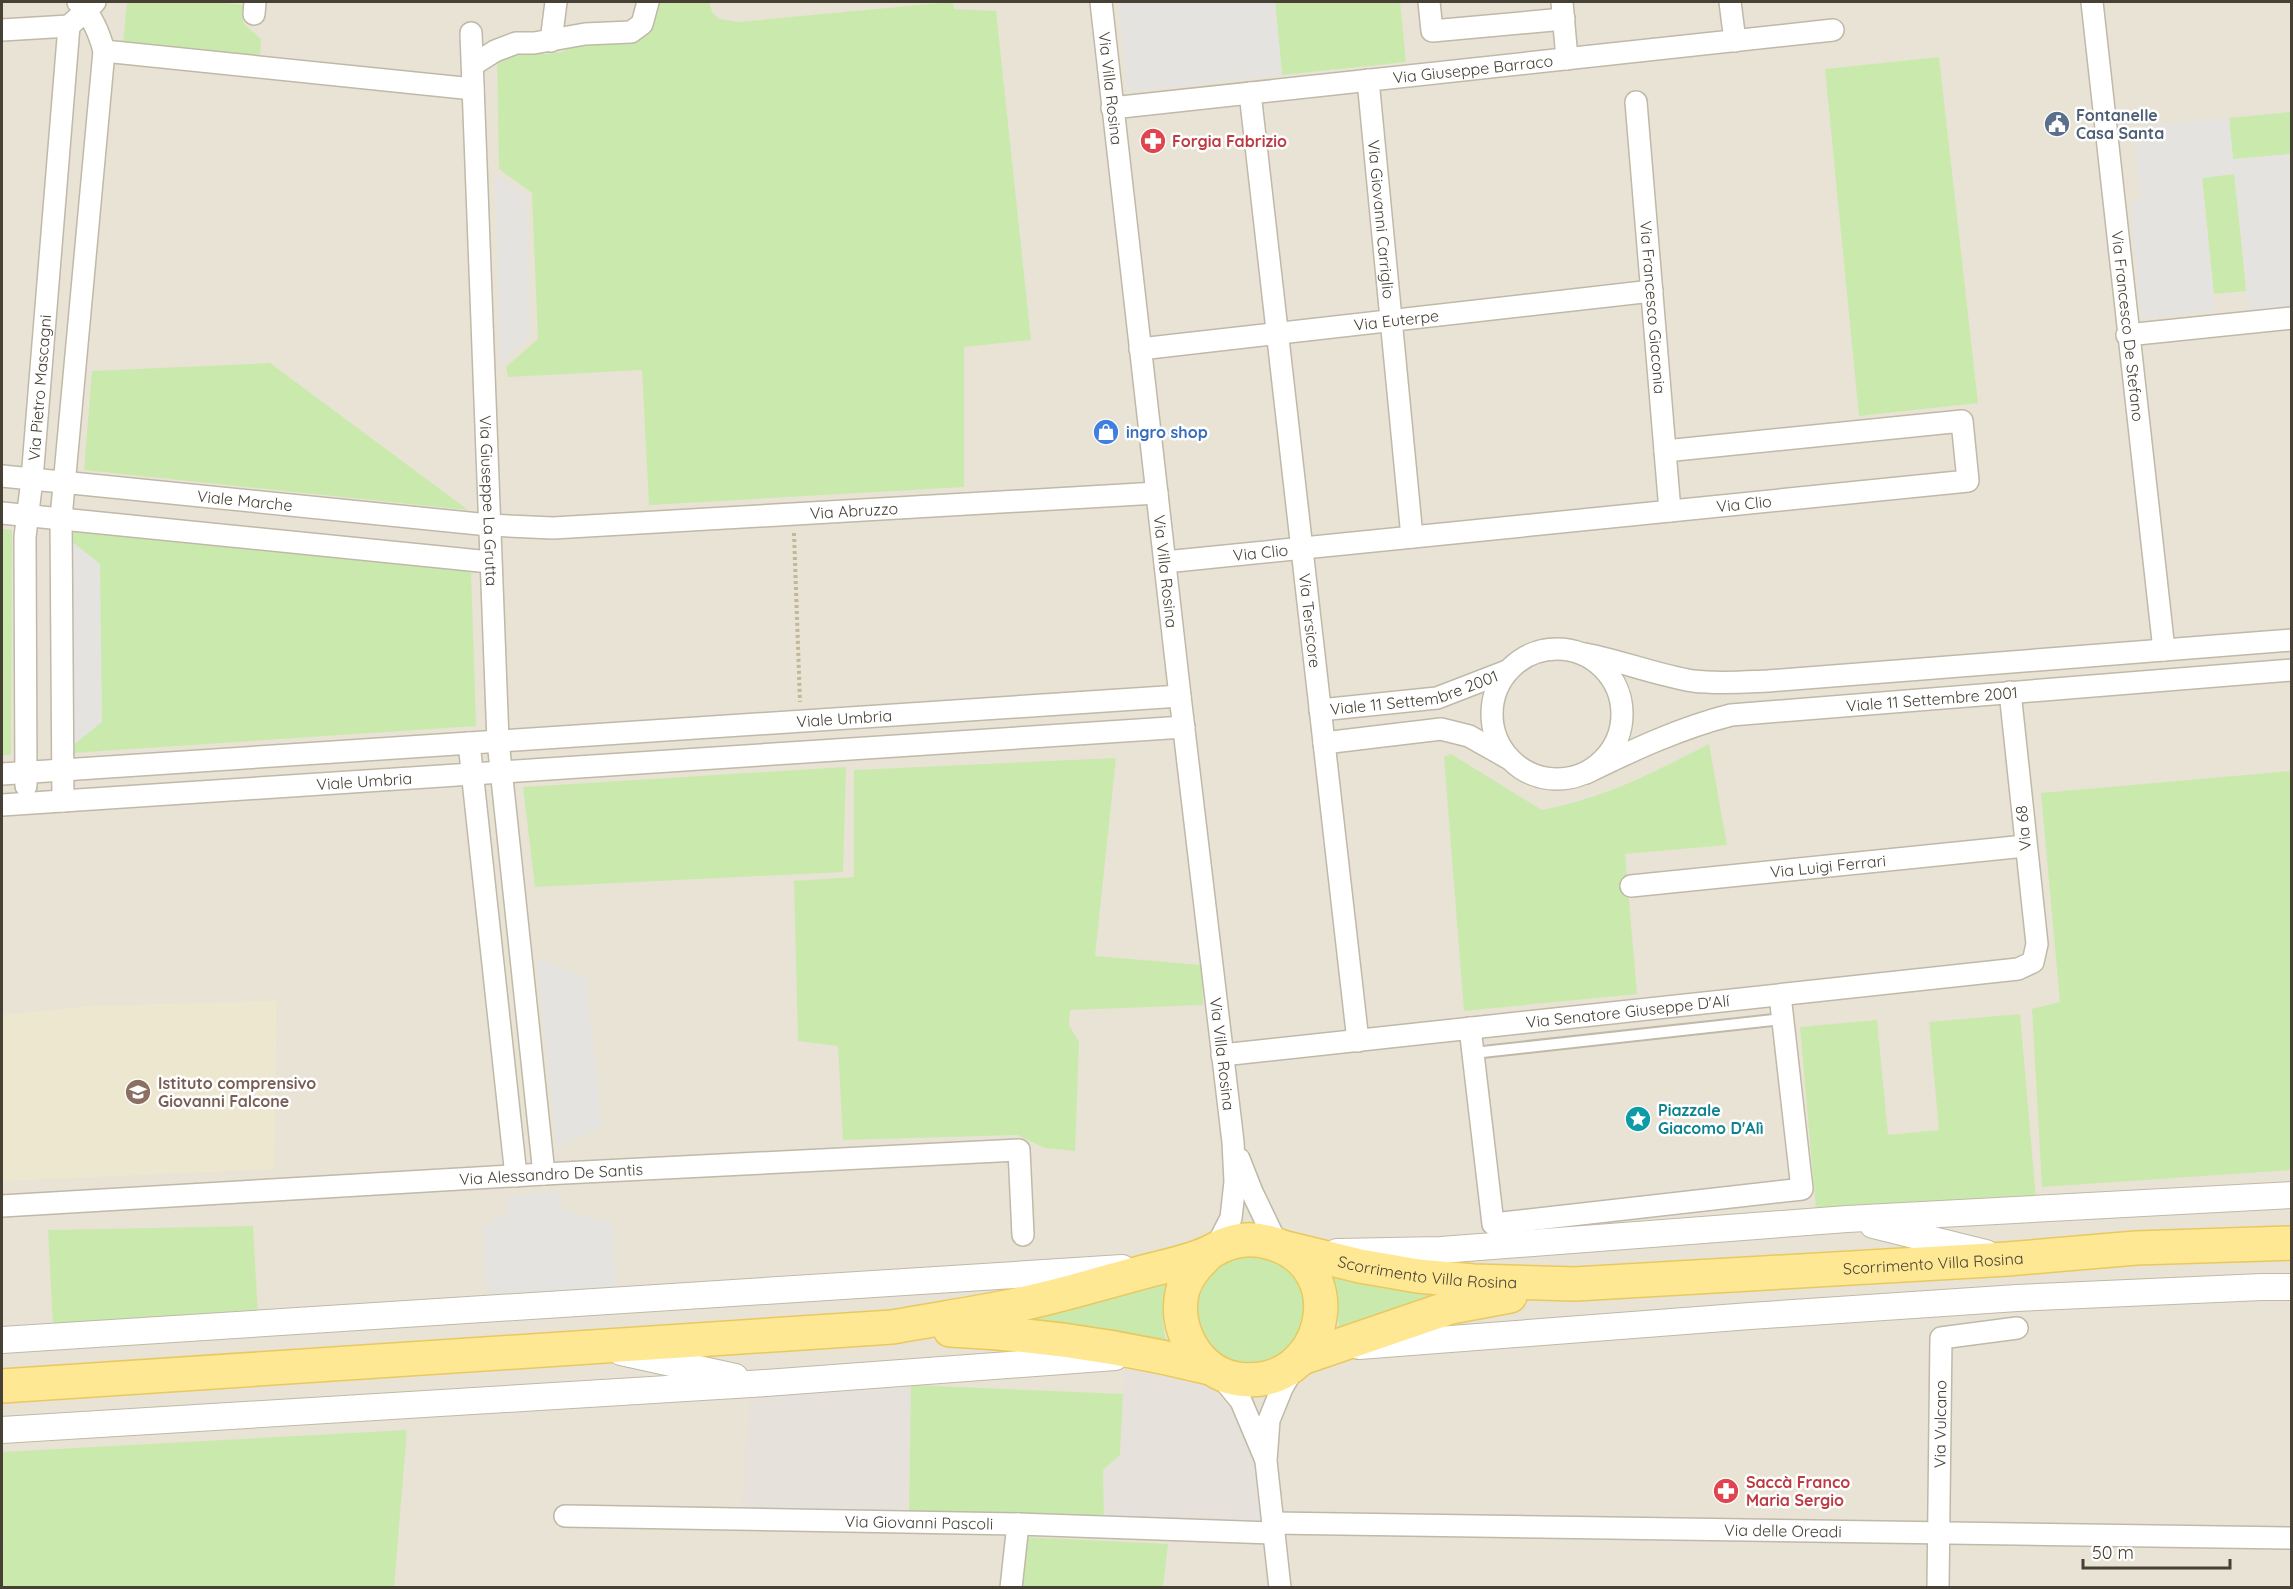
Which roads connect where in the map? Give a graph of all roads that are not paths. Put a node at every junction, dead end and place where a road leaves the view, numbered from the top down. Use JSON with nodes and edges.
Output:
{"nodes":[{"id":1,"x":556,"y":2,"type":"edge"},
{"id":2,"x":648,"y":2,"type":"edge"},
{"id":3,"x":1101,"y":2,"type":"edge"},
{"id":4,"x":1429,"y":2,"type":"edge"},
{"id":5,"x":1730,"y":2,"type":"edge"},
{"id":6,"x":2092,"y":2,"type":"edge"},
{"id":7,"x":86,"y":4,"type":"edge"},
{"id":8,"x":1563,"y":10,"type":"edge"},
{"id":9,"x":69,"y":26,"type":"junction"},
{"id":10,"x":2,"y":30,"type":"edge"},
{"id":11,"x":1833,"y":30,"type":"dead end"},
{"id":12,"x":471,"y":33,"type":"dead end"},
{"id":13,"x":552,"y":40,"type":"junction"},
{"id":14,"x":1735,"y":41,"type":"junction"},
{"id":15,"x":104,"y":51,"type":"junction"},
{"id":16,"x":1567,"y":59,"type":"junction"},
{"id":17,"x":473,"y":65,"type":"junction"},
{"id":18,"x":1368,"y":80,"type":"junction"},
{"id":19,"x":474,"y":89,"type":"junction"},
{"id":20,"x":1250,"y":93,"type":"junction"},
{"id":21,"x":1636,"y":102,"type":"dead end"},
{"id":22,"x":1112,"y":108,"type":"junction"},
{"id":23,"x":1652,"y":291,"type":"junction"},
{"id":24,"x":2292,"y":318,"type":"edge"},
{"id":25,"x":1391,"y":320,"type":"junction"},
{"id":26,"x":1277,"y":333,"type":"junction"},
{"id":27,"x":2127,"y":335,"type":"junction"},
{"id":28,"x":1140,"y":349,"type":"junction"},
{"id":29,"x":1665,"y":451,"type":"junction"},
{"id":30,"x":2,"y":476,"type":"edge"},
{"id":31,"x":32,"y":479,"type":"junction"},
{"id":32,"x":65,"y":483,"type":"junction"},
{"id":33,"x":1157,"y":493,"type":"junction"},
{"id":34,"x":1670,"y":511,"type":"junction"},
{"id":35,"x":2,"y":513,"type":"edge"},
{"id":36,"x":28,"y":515,"type":"junction"},
{"id":37,"x":61,"y":518,"type":"junction"},
{"id":38,"x":1412,"y":537,"type":"junction"},
{"id":39,"x":490,"y":543,"type":"junction"},
{"id":40,"x":1302,"y":548,"type":"junction"},
{"id":41,"x":1165,"y":562,"type":"junction"},
{"id":42,"x":2292,"y":640,"type":"edge"},
{"id":43,"x":2164,"y":650,"type":"junction"},
{"id":44,"x":1585,"y":654,"type":"junction"},
{"id":45,"x":2292,"y":670,"type":"edge"},
{"id":46,"x":1507,"y":671,"type":"junction"},
{"id":47,"x":2010,"y":692,"type":"junction"},
{"id":48,"x":1180,"y":696,"type":"junction"},
{"id":49,"x":1110,"y":700,"type":"junction"},
{"id":50,"x":1320,"y":710,"type":"junction"},
{"id":51,"x":929,"y":712,"type":"junction"},
{"id":52,"x":725,"y":726,"type":"junction"},
{"id":53,"x":1184,"y":727,"type":"junction"},
{"id":54,"x":1113,"y":732,"type":"junction"},
{"id":55,"x":498,"y":741,"type":"junction"},
{"id":56,"x":469,"y":743,"type":"junction"},
{"id":57,"x":1324,"y":743,"type":"junction"},
{"id":58,"x":931,"y":744,"type":"junction"},
{"id":59,"x":728,"y":757,"type":"junction"},
{"id":60,"x":1508,"y":758,"type":"junction"},
{"id":61,"x":63,"y":770,"type":"junction"},
{"id":62,"x":26,"y":772,"type":"junction"},
{"id":63,"x":501,"y":772,"type":"junction"},
{"id":64,"x":1586,"y":773,"type":"junction"},
{"id":65,"x":2,"y":774,"type":"edge"},
{"id":66,"x":472,"y":774,"type":"junction"},
{"id":67,"x":63,"y":801,"type":"junction"},
{"id":68,"x":26,"y":804,"type":"junction"},
{"id":69,"x":2,"y":805,"type":"edge"},
{"id":70,"x":2025,"y":846,"type":"junction"},
{"id":71,"x":1630,"y":886,"type":"dead end"},
{"id":72,"x":2033,"y":962,"type":"joint"},
{"id":73,"x":522,"y":968,"type":"junction"},
{"id":74,"x":494,"y":972,"type":"junction"},
{"id":75,"x":1780,"y":995,"type":"junction"},
{"id":76,"x":1783,"y":1019,"type":"junction"},
{"id":77,"x":1470,"y":1028,"type":"junction"},
{"id":78,"x":1358,"y":1041,"type":"junction"},
{"id":79,"x":1473,"y":1053,"type":"junction"},
{"id":80,"x":1222,"y":1055,"type":"junction"},
{"id":81,"x":1233,"y":1142,"type":"junction"},
{"id":82,"x":544,"y":1174,"type":"junction"},
{"id":83,"x":516,"y":1176,"type":"junction"},
{"id":84,"x":2292,"y":1195,"type":"edge"},
{"id":85,"x":2,"y":1206,"type":"edge"},
{"id":86,"x":1847,"y":1219,"type":"junction"},
{"id":87,"x":1023,"y":1234,"type":"dead end"},
{"id":88,"x":2292,"y":1243,"type":"edge"},
{"id":89,"x":1287,"y":1248,"type":"junction"},
{"id":90,"x":1212,"y":1251,"type":"junction"},
{"id":91,"x":2007,"y":1259,"type":"junction"},
{"id":92,"x":1171,"y":1264,"type":"junction"},
{"id":93,"x":1575,"y":1284,"type":"junction"},
{"id":94,"x":2292,"y":1287,"type":"edge"},
{"id":95,"x":891,"y":1327,"type":"junction"},
{"id":96,"x":2017,"y":1328,"type":"dead end"},
{"id":97,"x":2,"y":1340,"type":"edge"},
{"id":98,"x":597,"y":1347,"type":"junction"},
{"id":99,"x":1150,"y":1354,"type":"junction"},
{"id":100,"x":1310,"y":1356,"type":"junction"},
{"id":101,"x":1213,"y":1370,"type":"junction"},
{"id":102,"x":766,"y":1383,"type":"junction"},
{"id":103,"x":2,"y":1386,"type":"edge"},
{"id":104,"x":2,"y":1430,"type":"edge"},
{"id":105,"x":1266,"y":1461,"type":"junction"},
{"id":106,"x":565,"y":1516,"type":"dead end"},
{"id":107,"x":1018,"y":1524,"type":"junction"},
{"id":108,"x":1273,"y":1528,"type":"junction"},
{"id":109,"x":1939,"y":1533,"type":"junction"},
{"id":110,"x":2292,"y":1538,"type":"edge"},
{"id":111,"x":1011,"y":1587,"type":"edge"},
{"id":112,"x":1280,"y":1587,"type":"edge"},
{"id":113,"x":1938,"y":1587,"type":"edge"}],
"edges":[{"from":1,"to":13,"type":"street"},
{"from":2,"to":13,"type":"street"},
{"from":3,"to":22,"type":"street","name":"Via Villa Rosina"},
{"from":4,"to":8,"type":"street"},
{"from":5,"to":14,"type":"street"},
{"from":6,"to":27,"type":"street","name":"Via Francesco De Stefano"},
{"from":7,"to":9,"type":"street","name":"Via Pietro Mascagni"},
{"from":7,"to":15,"type":"street","name":"Via Pietro Mascagni"},
{"from":8,"to":16,"type":"street"},
{"from":9,"to":10,"type":"street"},
{"from":9,"to":31,"type":"street","name":"Via Pietro Mascagni"},
{"from":11,"to":14,"type":"street","name":"Via Giuseppe Barraco"},
{"from":12,"to":17,"type":"street","name":"Via Giuseppe La Grutta"},
{"from":13,"to":17,"type":"street"},
{"from":14,"to":16,"type":"street","name":"Via Giuseppe Barraco"},
{"from":15,"to":19,"type":"street"},
{"from":15,"to":32,"type":"street","name":"Via Pietro Mascagni"},
{"from":16,"to":18,"type":"street","name":"Via Giuseppe Barraco"},
{"from":17,"to":19,"type":"street","name":"Via Giuseppe La Grutta"},
{"from":18,"to":20,"type":"street","name":"Via Giuseppe Barraco"},
{"from":18,"to":25,"type":"street","name":"Via Giovanni Carriglio"},
{"from":19,"to":39,"type":"street","name":"Via Giuseppe La Grutta"},
{"from":20,"to":22,"type":"street","name":"Via Giuseppe Barraco"},
{"from":20,"to":26,"type":"street","name":"Via Tersicore"},
{"from":21,"to":23,"type":"street","name":"Via Francesco Giaconia"},
{"from":22,"to":28,"type":"street","name":"Via Villa Rosina"},
{"from":23,"to":25,"type":"street","name":"Via Euterpe"},
{"from":23,"to":29,"type":"street","name":"Via Francesco Giaconia"},
{"from":24,"to":27,"type":"street"},
{"from":25,"to":26,"type":"street","name":"Via Euterpe"},
{"from":25,"to":38,"type":"street","name":"Via Giovanni Carriglio"},
{"from":26,"to":28,"type":"street","name":"Via Euterpe"},
{"from":26,"to":40,"type":"street","name":"Via Tersicore"},
{"from":27,"to":43,"type":"street","name":"Via Francesco De Stefano"},
{"from":28,"to":33,"type":"street","name":"Via Villa Rosina"},
{"from":29,"to":34,"type":"street","name":"Via Francesco Giaconia"},
{"from":29,"to":34,"type":"street","name":"Via Clio"},
{"from":30,"to":31,"type":"street","name":"Viale Marche"},
{"from":31,"to":32,"type":"street","name":"Viale Marche"},
{"from":31,"to":36,"type":"street","name":"Via Pietro Mascagni"},
{"from":32,"to":37,"type":"street","name":"Via Pietro Mascagni"},
{"from":32,"to":39,"type":"street","name":"Viale Marche"},
{"from":33,"to":39,"type":"street","name":"Via Abruzzo"},
{"from":33,"to":41,"type":"street","name":"Via Villa Rosina"},
{"from":34,"to":38,"type":"street","name":"Via Clio"},
{"from":35,"to":36,"type":"street"},
{"from":36,"to":37,"type":"street"},
{"from":36,"to":62,"type":"street","name":"Via Pietro Mascagni"},
{"from":37,"to":39,"type":"street"},
{"from":37,"to":61,"type":"street","name":"Via Pietro Mascagni"},
{"from":38,"to":40,"type":"street","name":"Via Clio"},
{"from":39,"to":55,"type":"street","name":"Via Giuseppe La Grutta"},
{"from":40,"to":41,"type":"street","name":"Via Clio"},
{"from":40,"to":50,"type":"street","name":"Via Tersicore"},
{"from":41,"to":48,"type":"street","name":"Via Villa Rosina"},
{"from":42,"to":43,"type":"street","name":"Viale 11 Settembre 2001"},
{"from":43,"to":44,"type":"street","name":"Viale 11 Settembre 2001"},
{"from":44,"to":46,"type":"street"},
{"from":44,"to":64,"type":"street"},
{"from":45,"to":47,"type":"street","name":"Viale 11 Settembre 2001"},
{"from":46,"to":50,"type":"street","name":"Viale 11 Settembre 2001"},
{"from":46,"to":60,"type":"street"},
{"from":47,"to":64,"type":"street","name":"Viale 11 Settembre 2001"},
{"from":47,"to":70,"type":"street","name":"Via 68"},
{"from":48,"to":49,"type":"street","name":"Viale Umbria"},
{"from":48,"to":53,"type":"street","name":"Via Villa Rosina"},
{"from":49,"to":51,"type":"street","name":"Viale Umbria"},
{"from":49,"to":54,"type":"street"},
{"from":50,"to":57,"type":"street","name":"Via Tersicore"},
{"from":51,"to":52,"type":"street","name":"Viale Umbria"},
{"from":51,"to":58,"type":"street"},
{"from":52,"to":55,"type":"street","name":"Viale Umbria"},
{"from":52,"to":59,"type":"street"},
{"from":53,"to":54,"type":"street","name":"Viale Umbria"},
{"from":53,"to":80,"type":"street","name":"Via Villa Rosina"},
{"from":54,"to":58,"type":"street","name":"Viale Umbria"},
{"from":55,"to":56,"type":"street","name":"Viale Umbria"},
{"from":55,"to":63,"type":"street","name":"Via Giuseppe La Grutta"},
{"from":56,"to":61,"type":"street","name":"Viale Umbria"},
{"from":56,"to":66,"type":"street"},
{"from":57,"to":60,"type":"street","name":"Viale 11 Settembre 2001"},
{"from":57,"to":78,"type":"street","name":"Via Tersicore"},
{"from":58,"to":59,"type":"street","name":"Viale Umbria"},
{"from":59,"to":63,"type":"street","name":"Viale Umbria"},
{"from":60,"to":64,"type":"street"},
{"from":61,"to":62,"type":"street","name":"Viale Umbria"},
{"from":61,"to":67,"type":"street","name":"Via Pietro Mascagni"},
{"from":62,"to":65,"type":"street","name":"Viale Umbria"},
{"from":62,"to":68,"type":"street","name":"Via Pietro Mascagni"},
{"from":63,"to":66,"type":"street","name":"Viale Umbria"},
{"from":63,"to":73,"type":"street","name":"Via Giuseppe La Grutta"},
{"from":66,"to":67,"type":"street","name":"Viale Umbria"},
{"from":66,"to":74,"type":"street"},
{"from":67,"to":68,"type":"street","name":"Viale Umbria"},
{"from":68,"to":69,"type":"street","name":"Viale Umbria"},
{"from":70,"to":71,"type":"street","name":"Via Luigi Ferrari"},
{"from":70,"to":72,"type":"street","name":"Via 68"},
{"from":72,"to":75,"type":"street","name":"Via Senatore Giuseppe D'Alí"},
{"from":73,"to":74,"type":"street"},
{"from":73,"to":82,"type":"street","name":"Via Giuseppe La Grutta"},
{"from":74,"to":83,"type":"street"},
{"from":75,"to":76,"type":"street"},
{"from":75,"to":77,"type":"street","name":"Via Senatore Giuseppe D'Alí"},
{"from":76,"to":79,"type":"lane"},
{"from":76,"to":79,"type":"street"},
{"from":77,"to":78,"type":"street","name":"Via Senatore Giuseppe D'Alí"},
{"from":77,"to":79,"type":"street"},
{"from":78,"to":80,"type":"street","name":"Via Senatore Giuseppe D'Alí"},
{"from":80,"to":81,"type":"street","name":"Via Villa Rosina"},
{"from":81,"to":89,"type":"street","name":"Via Villa Rosina"},
{"from":81,"to":90,"type":"street","name":"Via Villa Rosina"},
{"from":82,"to":83,"type":"street","name":"Via Alessandro De Santis"},
{"from":82,"to":87,"type":"street","name":"Via Alessandro De Santis"},
{"from":83,"to":85,"type":"street","name":"Via Alessandro De Santis"},
{"from":84,"to":86,"type":"street"},
{"from":86,"to":89,"type":"street"},
{"from":86,"to":91,"type":"street"},
{"from":88,"to":91,"type":"main road","name":"Scorrimento Villa Rosina"},
{"from":89,"to":90,"type":"main road"},
{"from":89,"to":93,"type":"main road","name":"Scorrimento Villa Rosina"},
{"from":89,"to":100,"type":"main road"},
{"from":90,"to":92,"type":"main road"},
{"from":90,"to":101,"type":"main road"},
{"from":91,"to":93,"type":"main road","name":"Scorrimento Villa Rosina"},
{"from":92,"to":95,"type":"main road"},
{"from":92,"to":97,"type":"street"},
{"from":93,"to":100,"type":"main road","name":"Scorrimento Villa Rosina"},
{"from":94,"to":100,"type":"street"},
{"from":95,"to":98,"type":"main road"},
{"from":95,"to":99,"type":"main road"},
{"from":96,"to":109,"type":"street","name":"Via Vulcano"},
{"from":98,"to":102,"type":"street"},
{"from":98,"to":103,"type":"main road"},
{"from":99,"to":101,"type":"main road"},
{"from":99,"to":102,"type":"street"},
{"from":100,"to":101,"type":"main road"},
{"from":100,"to":105,"type":"street"},
{"from":101,"to":105,"type":"street"},
{"from":102,"to":104,"type":"street"},
{"from":105,"to":108,"type":"street"},
{"from":106,"to":107,"type":"street","name":"Via Giovanni Pascoli"},
{"from":107,"to":108,"type":"street","name":"Via Giovanni Pascoli"},
{"from":107,"to":111,"type":"street"},
{"from":108,"to":109,"type":"street","name":"Via delle Oreadi"},
{"from":108,"to":112,"type":"street"},
{"from":109,"to":110,"type":"street","name":"Via delle Oreadi"},
{"from":109,"to":113,"type":"street","name":"Via Vulcano"}]}
